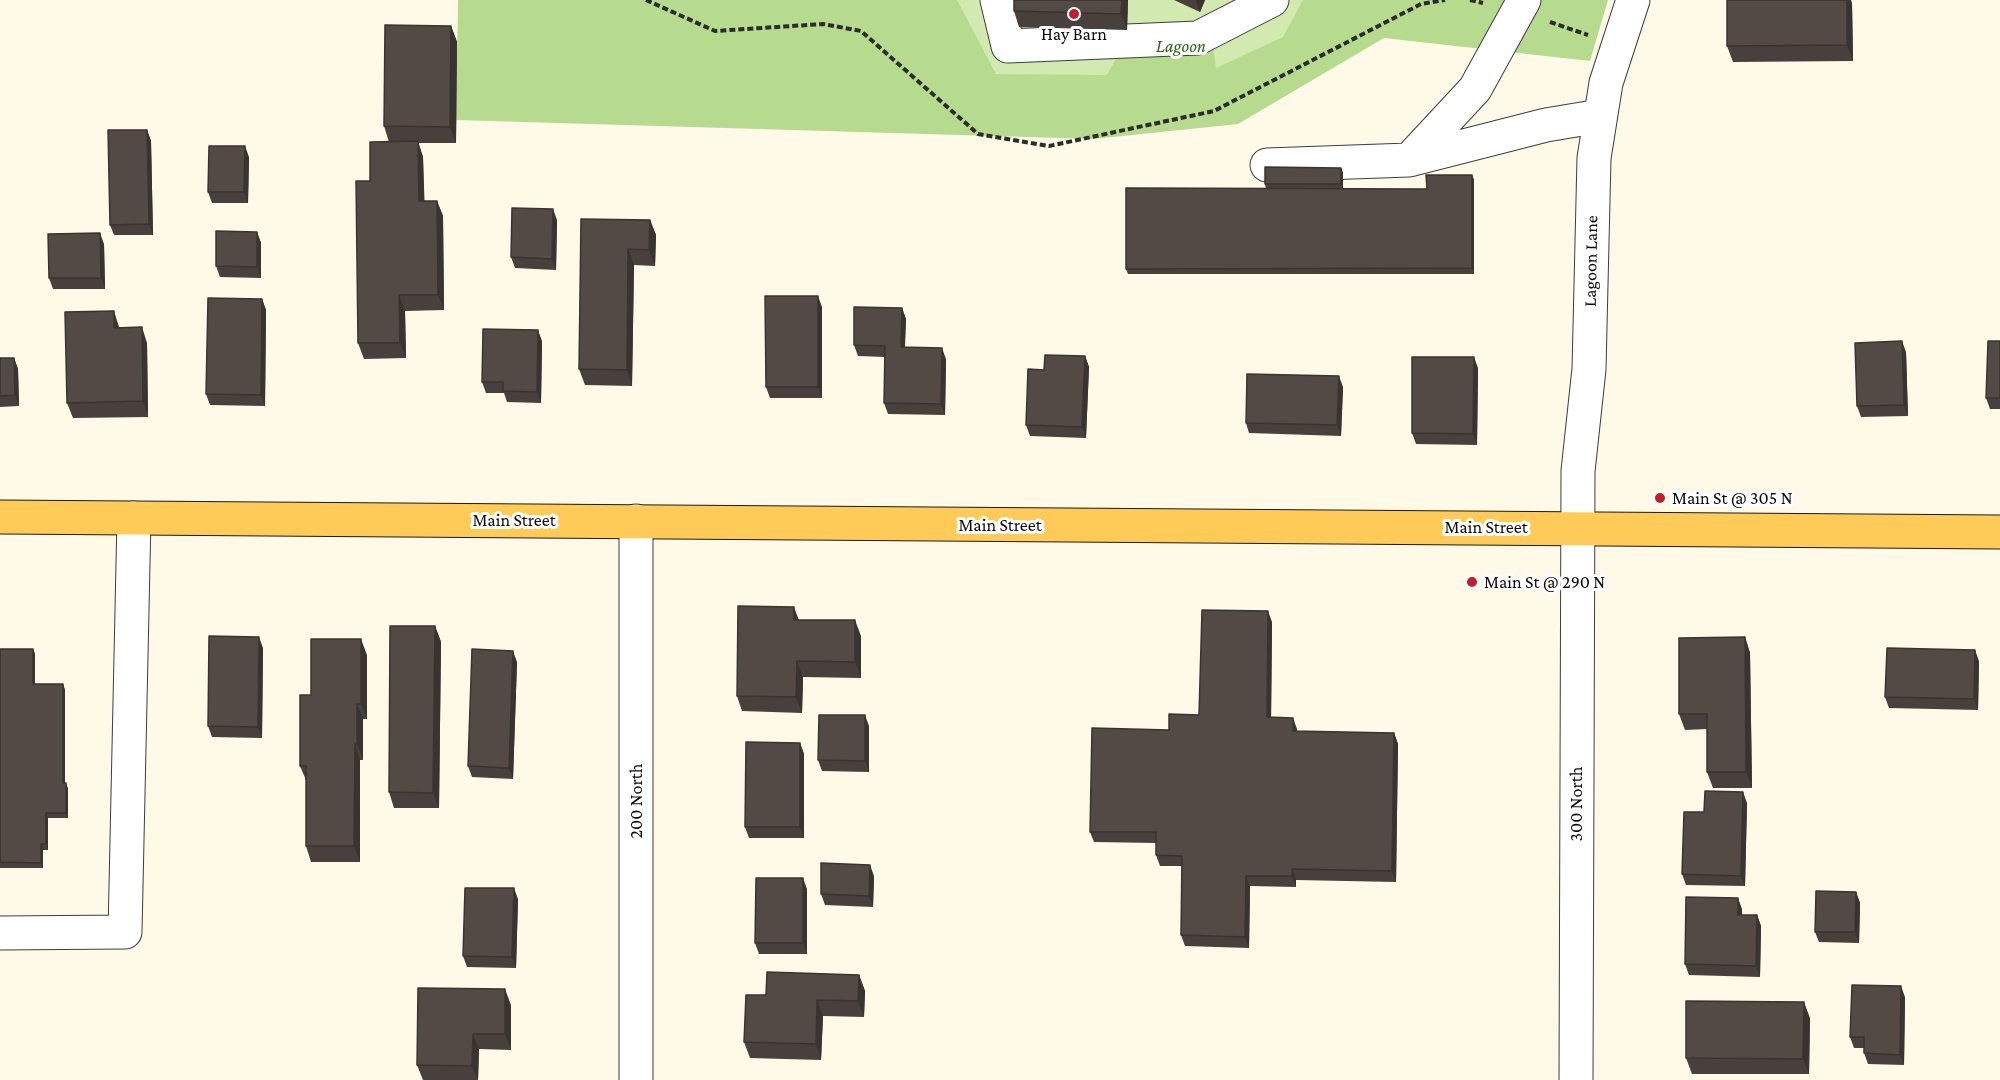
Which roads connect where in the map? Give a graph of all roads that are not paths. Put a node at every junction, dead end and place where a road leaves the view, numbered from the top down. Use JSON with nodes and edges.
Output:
{"nodes":[{"id":1,"x":997,"y":0,"type":"edge"},
{"id":2,"x":1272,"y":0,"type":"edge"},
{"id":3,"x":1633,"y":0,"type":"edge"},
{"id":4,"x":1535,"y":10,"type":"edge"},
{"id":5,"x":1600,"y":116,"type":"junction"},
{"id":6,"x":1409,"y":159,"type":"junction"},
{"id":7,"x":1267,"y":165,"type":"edge"},
{"id":8,"x":0,"y":517,"type":"edge"},
{"id":9,"x":134,"y":518,"type":"junction"},
{"id":10,"x":636,"y":521,"type":"junction"},
{"id":11,"x":1576,"y":527,"type":"junction"},
{"id":12,"x":2000,"y":532,"type":"edge"},
{"id":13,"x":0,"y":933,"type":"edge"},
{"id":14,"x":636,"y":1080,"type":"edge"},
{"id":15,"x":1576,"y":1080,"type":"edge"}],
"edges":[{"from":1,"to":2,"type":"street"},
{"from":3,"to":5,"type":"street","name":"Lagoon Lane"},
{"from":4,"to":6,"type":"street"},
{"from":5,"to":6,"type":"street"},
{"from":5,"to":11,"type":"street","name":"Lagoon Lane"},
{"from":6,"to":7,"type":"street"},
{"from":8,"to":9,"type":"main road","name":"Main Street"},
{"from":9,"to":10,"type":"main road","name":"Main Street"},
{"from":9,"to":13,"type":"street"},
{"from":10,"to":11,"type":"main road","name":"Main Street"},
{"from":10,"to":14,"type":"street","name":"200 North"},
{"from":11,"to":12,"type":"main road","name":"Main Street"},
{"from":11,"to":15,"type":"street","name":"300 North"}]}
